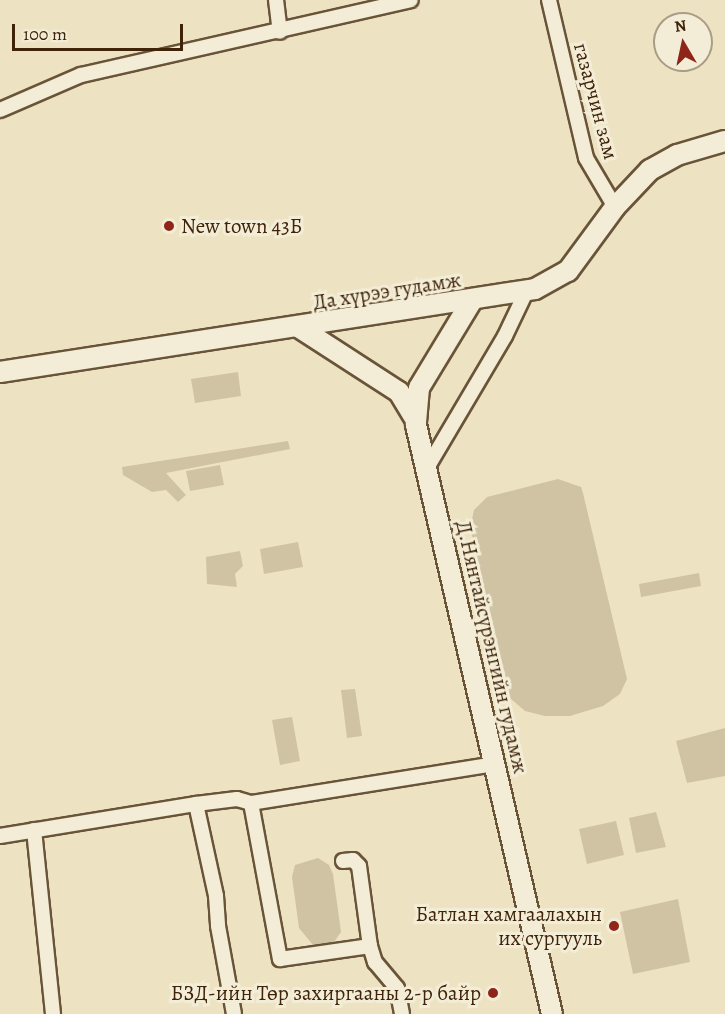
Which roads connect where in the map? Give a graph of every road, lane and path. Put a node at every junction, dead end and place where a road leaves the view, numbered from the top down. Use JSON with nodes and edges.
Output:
{"nodes":[{"id":1,"x":276,"y":0,"type":"edge"},
{"id":2,"x":411,"y":0,"type":"edge"},
{"id":3,"x":549,"y":0,"type":"edge"},
{"id":4,"x":280,"y":32,"type":"junction"},
{"id":5,"x":0,"y":110,"type":"edge"},
{"id":6,"x":725,"y":141,"type":"edge"},
{"id":7,"x":615,"y":207,"type":"junction"},
{"id":8,"x":526,"y":292,"type":"junction"},
{"id":9,"x":471,"y":302,"type":"junction"},
{"id":10,"x":300,"y":328,"type":"junction"},
{"id":11,"x":0,"y":372,"type":"edge"},
{"id":12,"x":416,"y":425,"type":"junction"},
{"id":13,"x":427,"y":468,"type":"junction"},
{"id":14,"x":495,"y":764,"type":"junction"},
{"id":15,"x":251,"y":803,"type":"junction"},
{"id":16,"x":196,"y":804,"type":"junction"},
{"id":17,"x":34,"y":830,"type":"junction"},
{"id":18,"x":0,"y":836,"type":"edge"},
{"id":19,"x":344,"y":861,"type":"dead end"},
{"id":20,"x":370,"y":946,"type":"junction"},
{"id":21,"x":53,"y":1014,"type":"edge"},
{"id":22,"x":234,"y":1014,"type":"edge"},
{"id":23,"x":402,"y":1014,"type":"edge"},
{"id":24,"x":552,"y":1014,"type":"edge"}],
"edges":[{"from":1,"to":4,"type":"street"},
{"from":2,"to":4,"type":"street"},
{"from":3,"to":7,"type":"street","name":"газарчин зам"},
{"from":4,"to":5,"type":"street"},
{"from":6,"to":7,"type":"main road","name":"Да хүрээ гудамж"},
{"from":7,"to":8,"type":"main road","name":"Да хүрээ гудамж"},
{"from":8,"to":9,"type":"main road","name":"Да хүрээ гудамж"},
{"from":8,"to":13,"type":"street"},
{"from":9,"to":10,"type":"main road","name":"Да хүрээ гудамж"},
{"from":9,"to":12,"type":"main road","name":"Д.Нянтайсүрэнгийн гудамж"},
{"from":10,"to":11,"type":"main road","name":"Да хүрээ гудамж"},
{"from":10,"to":12,"type":"main road"},
{"from":12,"to":13,"type":"main road","name":"Д.Нянтайсүрэнгийн гудамж"},
{"from":13,"to":14,"type":"main road","name":"Д.Нянтайсүрэнгийн гудамж"},
{"from":14,"to":15,"type":"street"},
{"from":14,"to":24,"type":"main road","name":"Д.Нянтайсүрэнгийн гудамж"},
{"from":15,"to":16,"type":"street"},
{"from":15,"to":20,"type":"street"},
{"from":16,"to":17,"type":"street"},
{"from":16,"to":22,"type":"street"},
{"from":17,"to":18,"type":"street"},
{"from":17,"to":21,"type":"street"},
{"from":19,"to":20,"type":"street"},
{"from":20,"to":23,"type":"street"}]}
